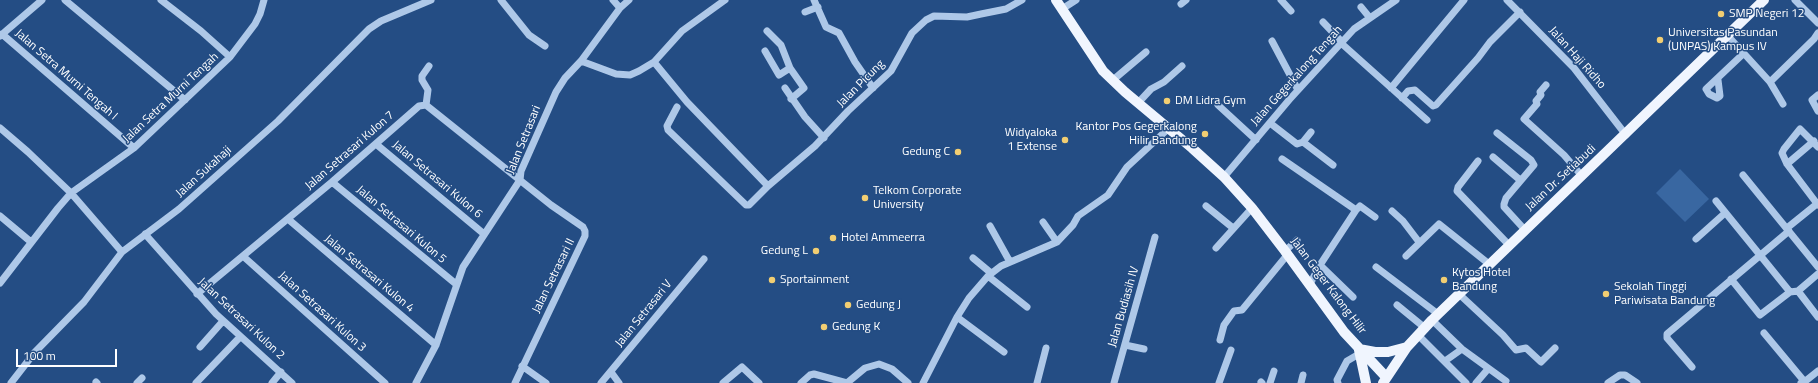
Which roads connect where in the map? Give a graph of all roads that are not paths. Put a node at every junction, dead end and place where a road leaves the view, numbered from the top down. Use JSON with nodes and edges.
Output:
{"nodes":[{"id":1,"x":42,"y":0,"type":"edge"},
{"id":2,"x":65,"y":0,"type":"edge"},
{"id":3,"x":161,"y":0,"type":"edge"},
{"id":4,"x":264,"y":0,"type":"edge"},
{"id":5,"x":432,"y":0,"type":"edge"},
{"id":6,"x":501,"y":0,"type":"edge"},
{"id":7,"x":613,"y":0,"type":"edge"},
{"id":8,"x":629,"y":0,"type":"edge"},
{"id":9,"x":725,"y":0,"type":"edge"},
{"id":10,"x":814,"y":0,"type":"edge"},
{"id":11,"x":1022,"y":0,"type":"edge"},
{"id":12,"x":1056,"y":0,"type":"edge"},
{"id":13,"x":1076,"y":0,"type":"edge"},
{"id":14,"x":1281,"y":0,"type":"edge"},
{"id":15,"x":1396,"y":0,"type":"edge"},
{"id":16,"x":1464,"y":0,"type":"edge"},
{"id":17,"x":1507,"y":0,"type":"edge"},
{"id":18,"x":1764,"y":0,"type":"edge"},
{"id":19,"x":1795,"y":0,"type":"edge"},
{"id":20,"x":818,"y":7,"type":"junction"},
{"id":21,"x":1361,"y":7,"type":"dead end"},
{"id":22,"x":620,"y":8,"type":"junction"},
{"id":23,"x":1062,"y":9,"type":"junction"},
{"id":24,"x":1291,"y":11,"type":"dead end"},
{"id":25,"x":805,"y":12,"type":"dead end"},
{"id":26,"x":1520,"y":12,"type":"junction"},
{"id":27,"x":1370,"y":18,"type":"junction"},
{"id":28,"x":1324,"y":22,"type":"dead end"},
{"id":29,"x":1818,"y":23,"type":"edge"},
{"id":30,"x":767,"y":31,"type":"dead end"},
{"id":31,"x":1,"y":35,"type":"edge"},
{"id":32,"x":1728,"y":36,"type":"junction"},
{"id":33,"x":1817,"y":38,"type":"edge"},
{"id":34,"x":1272,"y":41,"type":"dead end"},
{"id":35,"x":1341,"y":43,"type":"junction"},
{"id":36,"x":545,"y":46,"type":"dead end"},
{"id":37,"x":765,"y":51,"type":"dead end"},
{"id":38,"x":1146,"y":52,"type":"dead end"},
{"id":39,"x":1743,"y":54,"type":"junction"},
{"id":40,"x":230,"y":57,"type":"junction"},
{"id":41,"x":580,"y":61,"type":"junction"},
{"id":42,"x":654,"y":62,"type":"junction"},
{"id":43,"x":429,"y":66,"type":"dead end"},
{"id":44,"x":1182,"y":66,"type":"dead end"},
{"id":45,"x":790,"y":68,"type":"junction"},
{"id":46,"x":1113,"y":80,"type":"junction"},
{"id":47,"x":1718,"y":80,"type":"dead end"},
{"id":48,"x":1770,"y":82,"type":"junction"},
{"id":49,"x":1546,"y":84,"type":"dead end"},
{"id":50,"x":785,"y":88,"type":"dead end"},
{"id":51,"x":873,"y":88,"type":"junction"},
{"id":52,"x":1391,"y":88,"type":"junction"},
{"id":53,"x":1298,"y":90,"type":"junction"},
{"id":54,"x":1818,"y":95,"type":"edge"},
{"id":55,"x":1402,"y":98,"type":"junction"},
{"id":56,"x":791,"y":99,"type":"junction"},
{"id":57,"x":185,"y":100,"type":"junction"},
{"id":58,"x":1138,"y":103,"type":"junction"},
{"id":59,"x":1783,"y":104,"type":"dead end"},
{"id":60,"x":426,"y":105,"type":"junction"},
{"id":61,"x":1218,"y":105,"type":"dead end"},
{"id":62,"x":677,"y":107,"type":"dead end"},
{"id":63,"x":1818,"y":111,"type":"edge"},
{"id":64,"x":1427,"y":120,"type":"dead end"},
{"id":65,"x":1270,"y":123,"type":"junction"},
{"id":66,"x":0,"y":128,"type":"edge"},
{"id":67,"x":1169,"y":128,"type":"junction"},
{"id":68,"x":1311,"y":132,"type":"dead end"},
{"id":69,"x":1497,"y":133,"type":"dead end"},
{"id":70,"x":1626,"y":135,"type":"junction"},
{"id":71,"x":824,"y":138,"type":"junction"},
{"id":72,"x":1256,"y":140,"type":"junction"},
{"id":73,"x":1303,"y":142,"type":"junction"},
{"id":74,"x":376,"y":144,"type":"junction"},
{"id":75,"x":1816,"y":144,"type":"edge"},
{"id":76,"x":134,"y":148,"type":"junction"},
{"id":77,"x":1493,"y":157,"type":"dead end"},
{"id":78,"x":1282,"y":159,"type":"dead end"},
{"id":79,"x":1478,"y":161,"type":"dead end"},
{"id":80,"x":1787,"y":164,"type":"junction"},
{"id":81,"x":1333,"y":165,"type":"dead end"},
{"id":82,"x":1743,"y":175,"type":"dead end"},
{"id":83,"x":1582,"y":176,"type":"junction"},
{"id":84,"x":1224,"y":177,"type":"junction"},
{"id":85,"x":520,"y":180,"type":"junction"},
{"id":86,"x":1520,"y":180,"type":"junction"},
{"id":87,"x":332,"y":182,"type":"junction"},
{"id":88,"x":768,"y":186,"type":"junction"},
{"id":89,"x":71,"y":193,"type":"junction"},
{"id":90,"x":1716,"y":202,"type":"dead end"},
{"id":91,"x":1818,"y":204,"type":"edge"},
{"id":92,"x":1206,"y":206,"type":"dead end"},
{"id":93,"x":1252,"y":208,"type":"junction"},
{"id":94,"x":1356,"y":210,"type":"junction"},
{"id":95,"x":1392,"y":211,"type":"dead end"},
{"id":96,"x":1726,"y":213,"type":"junction"},
{"id":97,"x":0,"y":216,"type":"edge"},
{"id":98,"x":1375,"y":217,"type":"dead end"},
{"id":99,"x":288,"y":219,"type":"junction"},
{"id":100,"x":1043,"y":222,"type":"dead end"},
{"id":101,"x":990,"y":226,"type":"dead end"},
{"id":102,"x":1233,"y":228,"type":"junction"},
{"id":103,"x":1788,"y":229,"type":"junction"},
{"id":104,"x":1525,"y":230,"type":"junction"},
{"id":105,"x":145,"y":234,"type":"junction"},
{"id":106,"x":484,"y":234,"type":"junction"},
{"id":107,"x":1155,"y":237,"type":"dead end"},
{"id":108,"x":1696,"y":239,"type":"dead end"},
{"id":109,"x":1297,"y":240,"type":"dead end"},
{"id":110,"x":31,"y":242,"type":"junction"},
{"id":111,"x":1057,"y":242,"type":"junction"},
{"id":112,"x":1419,"y":242,"type":"junction"},
{"id":113,"x":1510,"y":245,"type":"junction"},
{"id":114,"x":1216,"y":248,"type":"dead end"},
{"id":115,"x":122,"y":252,"type":"junction"},
{"id":116,"x":1286,"y":253,"type":"junction"},
{"id":117,"x":1760,"y":255,"type":"junction"},
{"id":118,"x":244,"y":256,"type":"junction"},
{"id":119,"x":1406,"y":256,"type":"dead end"},
{"id":120,"x":974,"y":258,"type":"dead end"},
{"id":121,"x":704,"y":259,"type":"dead end"},
{"id":122,"x":1010,"y":262,"type":"junction"},
{"id":123,"x":1490,"y":264,"type":"junction"},
{"id":124,"x":1320,"y":265,"type":"junction"},
{"id":125,"x":1376,"y":267,"type":"dead end"},
{"id":126,"x":1818,"y":267,"type":"edge"},
{"id":127,"x":990,"y":274,"type":"junction"},
{"id":128,"x":1818,"y":274,"type":"edge"},
{"id":129,"x":1731,"y":279,"type":"junction"},
{"id":130,"x":0,"y":283,"type":"edge"},
{"id":131,"x":456,"y":284,"type":"junction"},
{"id":132,"x":1310,"y":284,"type":"junction"},
{"id":133,"x":1798,"y":291,"type":"junction"},
{"id":134,"x":1790,"y":292,"type":"junction"},
{"id":135,"x":197,"y":294,"type":"junction"},
{"id":136,"x":1459,"y":294,"type":"junction"},
{"id":137,"x":1353,"y":297,"type":"dead end"},
{"id":138,"x":1397,"y":304,"type":"dead end"},
{"id":139,"x":1027,"y":307,"type":"dead end"},
{"id":140,"x":1818,"y":316,"type":"edge"},
{"id":141,"x":957,"y":317,"type":"junction"},
{"id":142,"x":1435,"y":317,"type":"junction"},
{"id":143,"x":223,"y":321,"type":"junction"},
{"id":144,"x":1421,"y":332,"type":"junction"},
{"id":145,"x":1764,"y":333,"type":"dead end"},
{"id":146,"x":240,"y":337,"type":"junction"},
{"id":147,"x":1220,"y":340,"type":"dead end"},
{"id":148,"x":1125,"y":344,"type":"junction"},
{"id":149,"x":436,"y":345,"type":"junction"},
{"id":150,"x":200,"y":347,"type":"dead end"},
{"id":151,"x":1407,"y":347,"type":"junction"},
{"id":152,"x":1046,"y":348,"type":"dead end"},
{"id":153,"x":1555,"y":348,"type":"dead end"},
{"id":154,"x":1144,"y":349,"type":"dead end"},
{"id":155,"x":1231,"y":350,"type":"dead end"},
{"id":156,"x":1462,"y":350,"type":"junction"},
{"id":157,"x":1359,"y":351,"type":"junction"},
{"id":158,"x":1004,"y":352,"type":"dead end"},
{"id":159,"x":1445,"y":361,"type":"junction"},
{"id":160,"x":522,"y":366,"type":"junction"},
{"id":161,"x":1692,"y":367,"type":"dead end"},
{"id":162,"x":1488,"y":369,"type":"junction"},
{"id":163,"x":1274,"y":371,"type":"dead end"},
{"id":164,"x":1818,"y":371,"type":"edge"},
{"id":165,"x":281,"y":372,"type":"junction"},
{"id":166,"x":610,"y":372,"type":"junction"},
{"id":167,"x":1304,"y":375,"type":"dead end"},
{"id":168,"x":1385,"y":380,"type":"edge"},
{"id":169,"x":1506,"y":381,"type":"dead end"},
{"id":170,"x":1803,"y":382,"type":"edge"},
{"id":171,"x":11,"y":383,"type":"edge"},
{"id":172,"x":196,"y":383,"type":"edge"},
{"id":173,"x":272,"y":383,"type":"edge"},
{"id":174,"x":292,"y":383,"type":"edge"},
{"id":175,"x":385,"y":383,"type":"edge"},
{"id":176,"x":416,"y":383,"type":"edge"},
{"id":177,"x":515,"y":383,"type":"edge"},
{"id":178,"x":546,"y":383,"type":"edge"},
{"id":179,"x":601,"y":383,"type":"edge"},
{"id":180,"x":618,"y":383,"type":"edge"},
{"id":181,"x":723,"y":383,"type":"edge"},
{"id":182,"x":759,"y":383,"type":"edge"},
{"id":183,"x":801,"y":383,"type":"edge"},
{"id":184,"x":908,"y":383,"type":"edge"},
{"id":185,"x":923,"y":383,"type":"edge"},
{"id":186,"x":1037,"y":383,"type":"edge"},
{"id":187,"x":1114,"y":383,"type":"edge"},
{"id":188,"x":1219,"y":383,"type":"edge"},
{"id":189,"x":1270,"y":383,"type":"edge"},
{"id":190,"x":1301,"y":383,"type":"edge"},
{"id":191,"x":1338,"y":383,"type":"edge"},
{"id":192,"x":1366,"y":383,"type":"edge"},
{"id":193,"x":1466,"y":383,"type":"edge"},
{"id":194,"x":1476,"y":383,"type":"edge"},
{"id":195,"x":1608,"y":383,"type":"edge"},
{"id":196,"x":1637,"y":383,"type":"edge"}],
"edges":[{"from":1,"to":31,"type":"street"},
{"from":2,"to":57,"type":"street"},
{"from":3,"to":40,"type":"street"},
{"from":4,"to":40,"type":"street","name":"Jalan Setra Murni Tengah"},
{"from":5,"to":105,"type":"street","name":"Jalan Sukahaji"},
{"from":6,"to":36,"type":"street"},
{"from":7,"to":22,"type":"street"},
{"from":8,"to":22,"type":"street","name":"Jalan Setrasari"},
{"from":9,"to":42,"type":"street"},
{"from":10,"to":20,"type":"street"},
{"from":11,"to":51,"type":"street","name":"Jalan Picung"},
{"from":12,"to":23,"type":"main road","name":"Jalan Geger Kalong Hilir"},
{"from":13,"to":23,"type":"street"},
{"from":14,"to":24,"type":"street"},
{"from":15,"to":27,"type":"street","name":"Jalan Gegerkalong Tengah"},
{"from":16,"to":52,"type":"street"},
{"from":17,"to":26,"type":"street","name":"Jalan Haji Ridho"},
{"from":18,"to":32,"type":"main road","name":"Jalan Dr. Setiabudi"},
{"from":19,"to":29,"type":"street"},
{"from":20,"to":25,"type":"street"},
{"from":20,"to":51,"type":"street"},
{"from":21,"to":27,"type":"street"},
{"from":22,"to":41,"type":"street","name":"Jalan Setrasari"},
{"from":23,"to":46,"type":"main road","name":"Jalan Geger Kalong Hilir"},
{"from":26,"to":55,"type":"street"},
{"from":26,"to":70,"type":"street","name":"Jalan Haji Ridho"},
{"from":27,"to":35,"type":"street","name":"Jalan Gegerkalong Tengah"},
{"from":28,"to":35,"type":"street"},
{"from":30,"to":45,"type":"street"},
{"from":31,"to":76,"type":"street","name":"Jalan Setra Murni Tengah I"},
{"from":32,"to":39,"type":"street"},
{"from":32,"to":70,"type":"main road","name":"Jalan Dr. Setiabudi"},
{"from":33,"to":48,"type":"street"},
{"from":34,"to":53,"type":"street"},
{"from":35,"to":52,"type":"street"},
{"from":35,"to":53,"type":"street","name":"Jalan Gegerkalong Tengah"},
{"from":37,"to":45,"type":"street"},
{"from":38,"to":46,"type":"street"},
{"from":39,"to":47,"type":"street"},
{"from":39,"to":48,"type":"street"},
{"from":40,"to":57,"type":"street","name":"Jalan Setra Murni Tengah"},
{"from":41,"to":42,"type":"street"},
{"from":41,"to":85,"type":"street","name":"Jalan Setrasari"},
{"from":42,"to":88,"type":"street"},
{"from":43,"to":60,"type":"street"},
{"from":44,"to":58,"type":"street"},
{"from":45,"to":56,"type":"street"},
{"from":46,"to":58,"type":"main road","name":"Jalan Geger Kalong Hilir"},
{"from":48,"to":59,"type":"street"},
{"from":49,"to":83,"type":"street"},
{"from":50,"to":56,"type":"street"},
{"from":51,"to":71,"type":"street","name":"Jalan Picung"},
{"from":52,"to":55,"type":"street"},
{"from":53,"to":65,"type":"street","name":"Jalan Gegerkalong Tengah"},
{"from":54,"to":63,"type":"street"},
{"from":55,"to":64,"type":"street"},
{"from":56,"to":71,"type":"street"},
{"from":57,"to":76,"type":"street","name":"Jalan Setra Murni Tengah"},
{"from":58,"to":67,"type":"main road","name":"Jalan Geger Kalong Hilir"},
{"from":60,"to":74,"type":"street","name":"Jalan Setrasari Kulon 7"},
{"from":60,"to":85,"type":"street"},
{"from":61,"to":72,"type":"street"},
{"from":62,"to":88,"type":"street","name":"Jalan Picung"},
{"from":65,"to":72,"type":"street","name":"Jalan Gegerkalong Tengah"},
{"from":65,"to":73,"type":"street"},
{"from":66,"to":89,"type":"street"},
{"from":67,"to":84,"type":"main road","name":"Jalan Geger Kalong Hilir"},
{"from":67,"to":111,"type":"street"},
{"from":68,"to":73,"type":"street"},
{"from":69,"to":86,"type":"street"},
{"from":70,"to":83,"type":"main road","name":"Jalan Dr. Setiabudi"},
{"from":71,"to":88,"type":"street","name":"Jalan Picung"},
{"from":72,"to":84,"type":"street","name":"Jalan Gegerkalong Tengah"},
{"from":73,"to":81,"type":"street"},
{"from":74,"to":87,"type":"street","name":"Jalan Setrasari Kulon 7"},
{"from":74,"to":106,"type":"street","name":"Jalan Setrasari Kulon 6"},
{"from":75,"to":80,"type":"street"},
{"from":75,"to":80,"type":"street"},
{"from":76,"to":89,"type":"street","name":"Jalan Setra Murni Tengah"},
{"from":77,"to":86,"type":"street"},
{"from":78,"to":94,"type":"street"},
{"from":79,"to":113,"type":"street"},
{"from":80,"to":91,"type":"street"},
{"from":82,"to":103,"type":"street"},
{"from":83,"to":104,"type":"main road","name":"Jalan Dr. Setiabudi"},
{"from":84,"to":93,"type":"main road","name":"Jalan Geger Kalong Hilir"},
{"from":85,"to":106,"type":"street","name":"Jalan Setrasari"},
{"from":85,"to":160,"type":"street","name":"Jalan Setrasari II"},
{"from":86,"to":104,"type":"street"},
{"from":87,"to":99,"type":"street","name":"Jalan Setrasari Kulon 7"},
{"from":87,"to":131,"type":"street","name":"Jalan Setrasari Kulon 5"},
{"from":89,"to":110,"type":"street","name":"Jalan Setra Murni Tengah"},
{"from":89,"to":115,"type":"street"},
{"from":90,"to":96,"type":"street"},
{"from":91,"to":103,"type":"street"},
{"from":92,"to":102,"type":"street"},
{"from":93,"to":102,"type":"street"},
{"from":93,"to":116,"type":"main road","name":"Jalan Geger Kalong Hilir"},
{"from":94,"to":98,"type":"street"},
{"from":94,"to":124,"type":"street"},
{"from":95,"to":112,"type":"street"},
{"from":96,"to":108,"type":"street"},
{"from":96,"to":117,"type":"street"},
{"from":97,"to":110,"type":"street"},
{"from":99,"to":118,"type":"street","name":"Jalan Setrasari Kulon 7"},
{"from":99,"to":149,"type":"street","name":"Jalan Setrasari Kulon 4"},
{"from":100,"to":111,"type":"street"},
{"from":101,"to":122,"type":"street"},
{"from":102,"to":114,"type":"street"},
{"from":103,"to":117,"type":"street"},
{"from":103,"to":126,"type":"street"},
{"from":104,"to":113,"type":"main road","name":"Jalan Dr. Setiabudi"},
{"from":105,"to":115,"type":"street","name":"Jalan Sukahaji"},
{"from":105,"to":135,"type":"street","name":"Jalan Setrasari Kulon 2"},
{"from":106,"to":131,"type":"street","name":"Jalan Setrasari"},
{"from":107,"to":148,"type":"street","name":"Jalan Budiasih IV"},
{"from":109,"to":116,"type":"street"},
{"from":110,"to":130,"type":"street","name":"Jalan Setra Murni Tengah"},
{"from":111,"to":122,"type":"street"},
{"from":112,"to":119,"type":"street"},
{"from":112,"to":123,"type":"street"},
{"from":113,"to":123,"type":"main road","name":"Jalan Dr. Setiabudi"},
{"from":115,"to":171,"type":"street","name":"Jalan Sukahaji"},
{"from":116,"to":132,"type":"main road","name":"Jalan Geger Kalong Hilir"},
{"from":116,"to":147,"type":"street"},
{"from":117,"to":129,"type":"street"},
{"from":117,"to":134,"type":"street"},
{"from":118,"to":135,"type":"street","name":"Jalan Setrasari Kulon 7"},
{"from":118,"to":175,"type":"street","name":"Jalan Setrasari Kulon 3"},
{"from":120,"to":127,"type":"street"},
{"from":121,"to":166,"type":"street","name":"Jalan Setrasari V"},
{"from":122,"to":127,"type":"street"},
{"from":123,"to":136,"type":"main road","name":"Jalan Dr. Setiabudi"},
{"from":124,"to":132,"type":"street"},
{"from":124,"to":137,"type":"street"},
{"from":125,"to":142,"type":"street"},
{"from":127,"to":139,"type":"street"},
{"from":127,"to":141,"type":"street"},
{"from":128,"to":133,"type":"street"},
{"from":129,"to":134,"type":"street"},
{"from":129,"to":161,"type":"street"},
{"from":131,"to":149,"type":"street","name":"Jalan Setrasari"},
{"from":132,"to":157,"type":"main road","name":"Jalan Geger Kalong Hilir"},
{"from":133,"to":134,"type":"street"},
{"from":133,"to":140,"type":"street"},
{"from":135,"to":143,"type":"street","name":"Jalan Setrasari Kulon 2"},
{"from":136,"to":142,"type":"main road","name":"Jalan Dr. Setiabudi"},
{"from":136,"to":153,"type":"street"},
{"from":138,"to":144,"type":"street"},
{"from":141,"to":158,"type":"street"},
{"from":141,"to":185,"type":"street"},
{"from":142,"to":144,"type":"main road","name":"Jalan Dr. Setiabudi"},
{"from":142,"to":156,"type":"street"},
{"from":143,"to":146,"type":"street","name":"Jalan Setrasari Kulon 2"},
{"from":143,"to":150,"type":"street"},
{"from":144,"to":151,"type":"main road","name":"Jalan Dr. Setiabudi"},
{"from":144,"to":159,"type":"street"},
{"from":145,"to":170,"type":"street"},
{"from":146,"to":165,"type":"street","name":"Jalan Setrasari Kulon 2"},
{"from":146,"to":172,"type":"street"},
{"from":148,"to":154,"type":"street"},
{"from":148,"to":187,"type":"street","name":"Jalan Budiasih IV"},
{"from":149,"to":176,"type":"street","name":"Jalan Setrasari"},
{"from":151,"to":157,"type":"main road"},
{"from":151,"to":168,"type":"main road","name":"Jalan Dr. Setiabudi"},
{"from":152,"to":186,"type":"street"},
{"from":155,"to":188,"type":"street"},
{"from":156,"to":159,"type":"street"},
{"from":156,"to":162,"type":"street"},
{"from":157,"to":168,"type":"main road","name":"Jalan Geger Kalong Hilir"},
{"from":157,"to":191,"type":"street"},
{"from":157,"to":192,"type":"main road"},
{"from":159,"to":193,"type":"street"},
{"from":160,"to":177,"type":"street","name":"Jalan Setrasari II"},
{"from":160,"to":178,"type":"street"},
{"from":162,"to":169,"type":"street"},
{"from":162,"to":194,"type":"street"},
{"from":163,"to":189,"type":"street"},
{"from":164,"to":170,"type":"street"},
{"from":165,"to":173,"type":"street"},
{"from":165,"to":174,"type":"street","name":"Jalan Setrasari Kulon 2"},
{"from":166,"to":179,"type":"street","name":"Jalan Setrasari V"},
{"from":166,"to":180,"type":"street"},
{"from":167,"to":190,"type":"street"},
{"from":181,"to":182,"type":"street"},
{"from":183,"to":184,"type":"street"},
{"from":195,"to":196,"type":"street"}]}
